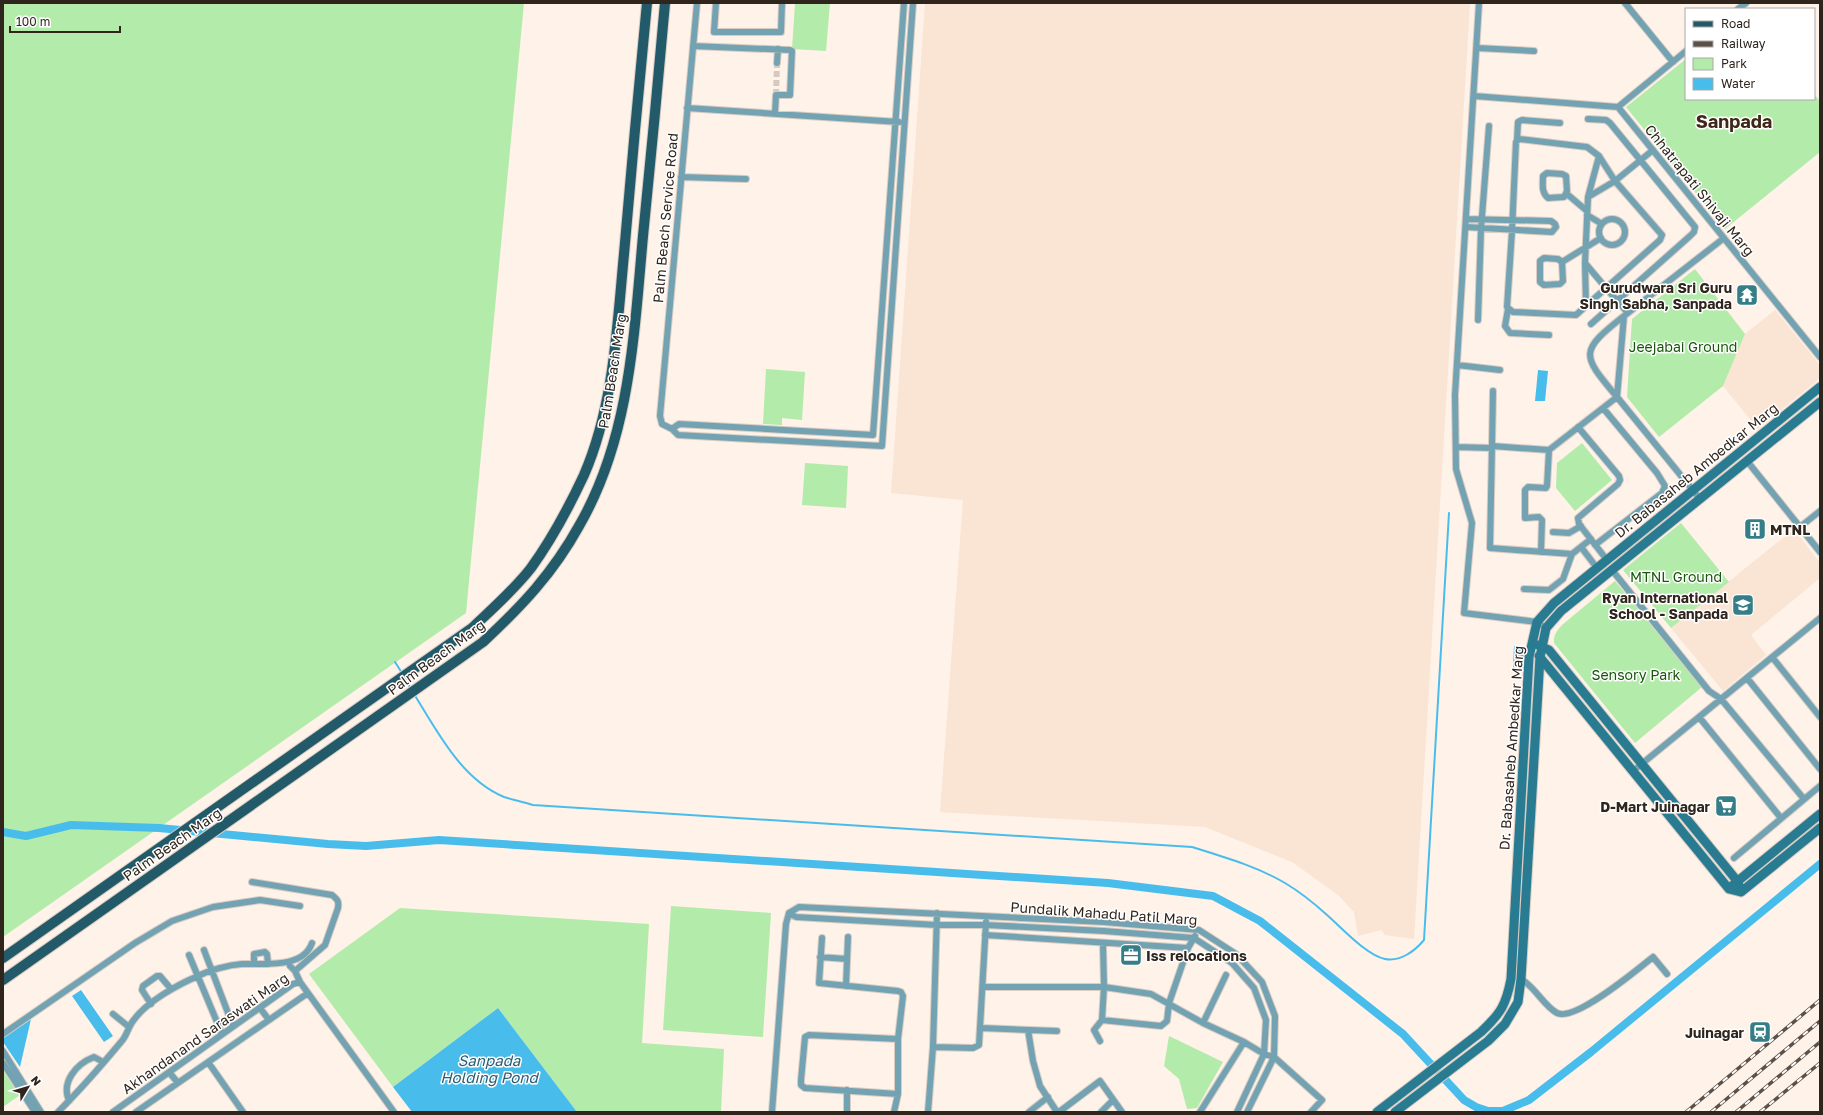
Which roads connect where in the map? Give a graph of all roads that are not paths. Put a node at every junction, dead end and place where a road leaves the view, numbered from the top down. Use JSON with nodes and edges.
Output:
{"nodes":[{"id":1,"x":647,"y":3,"type":"edge"},
{"id":2,"x":665,"y":3,"type":"edge"},
{"id":3,"x":697,"y":3,"type":"edge"},
{"id":4,"x":716,"y":3,"type":"edge"},
{"id":5,"x":782,"y":3,"type":"edge"},
{"id":6,"x":904,"y":3,"type":"edge"},
{"id":7,"x":913,"y":3,"type":"edge"},
{"id":8,"x":1479,"y":3,"type":"edge"},
{"id":9,"x":1625,"y":3,"type":"edge"},
{"id":10,"x":693,"y":46,"type":"junction"},
{"id":11,"x":1477,"y":48,"type":"junction"},
{"id":12,"x":778,"y":49,"type":"junction"},
{"id":13,"x":1534,"y":51,"type":"dead end"},
{"id":14,"x":1685,"y":52,"type":"edge"},
{"id":15,"x":1673,"y":62,"type":"junction"},
{"id":16,"x":777,"y":63,"type":"tunnel mouth"},
{"id":17,"x":1474,"y":96,"type":"junction"},
{"id":18,"x":1618,"y":107,"type":"junction"},
{"id":19,"x":687,"y":108,"type":"junction"},
{"id":20,"x":775,"y":113,"type":"junction"},
{"id":21,"x":1588,"y":119,"type":"dead end"},
{"id":22,"x":896,"y":122,"type":"junction"},
{"id":23,"x":904,"y":122,"type":"junction"},
{"id":24,"x":1560,"y":123,"type":"dead end"},
{"id":25,"x":1490,"y":126,"type":"dead end"},
{"id":26,"x":1517,"y":140,"type":"junction"},
{"id":27,"x":1653,"y":150,"type":"junction"},
{"id":28,"x":1599,"y":156,"type":"junction"},
{"id":29,"x":1641,"y":160,"type":"junction"},
{"id":30,"x":681,"y":177,"type":"junction"},
{"id":31,"x":746,"y":179,"type":"dead end"},
{"id":32,"x":1615,"y":181,"type":"junction"},
{"id":33,"x":1567,"y":194,"type":"junction"},
{"id":34,"x":1588,"y":198,"type":"junction"},
{"id":35,"x":1587,"y":213,"type":"junction"},
{"id":36,"x":1466,"y":219,"type":"junction"},
{"id":37,"x":1481,"y":220,"type":"junction"},
{"id":38,"x":1512,"y":220,"type":"junction"},
{"id":39,"x":1602,"y":224,"type":"junction"},
{"id":40,"x":1466,"y":227,"type":"junction"},
{"id":41,"x":1481,"y":229,"type":"junction"},
{"id":42,"x":1512,"y":231,"type":"junction"},
{"id":43,"x":1601,"y":238,"type":"junction"},
{"id":44,"x":1724,"y":238,"type":"junction"},
{"id":45,"x":1585,"y":247,"type":"junction"},
{"id":46,"x":1562,"y":262,"type":"junction"},
{"id":47,"x":1585,"y":262,"type":"junction"},
{"id":48,"x":1606,"y":288,"type":"junction"},
{"id":49,"x":1617,"y":300,"type":"junction"},
{"id":50,"x":1586,"y":306,"type":"junction"},
{"id":51,"x":1508,"y":309,"type":"junction"},
{"id":52,"x":1626,"y":314,"type":"junction"},
{"id":53,"x":1478,"y":320,"type":"dead end"},
{"id":54,"x":1591,"y":324,"type":"dead end"},
{"id":55,"x":1549,"y":335,"type":"dead end"},
{"id":56,"x":1820,"y":357,"type":"edge"},
{"id":57,"x":1457,"y":364,"type":"junction"},
{"id":58,"x":1500,"y":370,"type":"dead end"},
{"id":59,"x":1820,"y":388,"type":"edge"},
{"id":60,"x":1493,"y":391,"type":"dead end"},
{"id":61,"x":1617,"y":397,"type":"junction"},
{"id":62,"x":1820,"y":402,"type":"edge"},
{"id":63,"x":1603,"y":408,"type":"junction"},
{"id":64,"x":1578,"y":427,"type":"junction"},
{"id":65,"x":672,"y":429,"type":"junction"},
{"id":66,"x":873,"y":435,"type":"junction"},
{"id":67,"x":882,"y":446,"type":"junction"},
{"id":68,"x":1456,"y":447,"type":"junction"},
{"id":69,"x":1492,"y":447,"type":"junction"},
{"id":70,"x":1548,"y":450,"type":"junction"},
{"id":71,"x":1747,"y":461,"type":"junction"},
{"id":72,"x":1693,"y":490,"type":"junction"},
{"id":73,"x":1700,"y":499,"type":"junction"},
{"id":74,"x":1820,"y":512,"type":"edge"},
{"id":75,"x":1580,"y":526,"type":"junction"},
{"id":76,"x":1800,"y":527,"type":"junction"},
{"id":77,"x":1553,"y":532,"type":"dead end"},
{"id":78,"x":1591,"y":539,"type":"junction"},
{"id":79,"x":1595,"y":545,"type":"junction"},
{"id":80,"x":1581,"y":547,"type":"junction"},
{"id":81,"x":1541,"y":552,"type":"junction"},
{"id":82,"x":1820,"y":552,"type":"edge"},
{"id":83,"x":1572,"y":554,"type":"junction"},
{"id":84,"x":1607,"y":560,"type":"junction"},
{"id":85,"x":1597,"y":568,"type":"junction"},
{"id":86,"x":1612,"y":570,"type":"junction"},
{"id":87,"x":1524,"y":589,"type":"dead end"},
{"id":88,"x":1820,"y":618,"type":"edge"},
{"id":89,"x":1537,"y":622,"type":"junction"},
{"id":90,"x":1546,"y":628,"type":"junction"},
{"id":91,"x":1531,"y":642,"type":"junction"},
{"id":92,"x":1542,"y":647,"type":"junction"},
{"id":93,"x":1772,"y":657,"type":"junction"},
{"id":94,"x":1540,"y":658,"type":"junction"},
{"id":95,"x":1747,"y":678,"type":"junction"},
{"id":96,"x":1721,"y":699,"type":"junction"},
{"id":97,"x":1699,"y":717,"type":"junction"},
{"id":98,"x":1820,"y":717,"type":"edge"},
{"id":99,"x":1642,"y":764,"type":"junction"},
{"id":100,"x":1820,"y":769,"type":"edge"},
{"id":101,"x":1633,"y":771,"type":"junction"},
{"id":102,"x":1820,"y":786,"type":"edge"},
{"id":103,"x":1804,"y":799,"type":"junction"},
{"id":104,"x":1820,"y":814,"type":"edge"},
{"id":105,"x":1781,"y":818,"type":"junction"},
{"id":106,"x":1820,"y":828,"type":"edge"},
{"id":107,"x":1519,"y":833,"type":"junction"},
{"id":108,"x":1530,"y":834,"type":"junction"},
{"id":109,"x":1734,"y":858,"type":"dead end"},
{"id":110,"x":252,"y":882,"type":"dead end"},
{"id":111,"x":1738,"y":882,"type":"junction"},
{"id":112,"x":1729,"y":889,"type":"junction"},
{"id":113,"x":1741,"y":892,"type":"junction"},
{"id":114,"x":300,"y":906,"type":"dead end"},
{"id":115,"x":789,"y":913,"type":"junction"},
{"id":116,"x":937,"y":913,"type":"junction"},
{"id":117,"x":986,"y":916,"type":"junction"},
{"id":118,"x":937,"y":925,"type":"junction"},
{"id":119,"x":986,"y":925,"type":"junction"},
{"id":120,"x":1199,"y":930,"type":"junction"},
{"id":121,"x":985,"y":935,"type":"junction"},
{"id":122,"x":848,"y":937,"type":"dead end"},
{"id":123,"x":822,"y":938,"type":"dead end"},
{"id":124,"x":1194,"y":938,"type":"junction"},
{"id":125,"x":312,"y":942,"type":"dead end"},
{"id":126,"x":1103,"y":944,"type":"junction"},
{"id":127,"x":1188,"y":948,"type":"junction"},
{"id":128,"x":204,"y":950,"type":"dead end"},
{"id":129,"x":189,"y":955,"type":"dead end"},
{"id":130,"x":820,"y":957,"type":"junction"},
{"id":131,"x":3,"y":958,"type":"edge"},
{"id":132,"x":847,"y":959,"type":"junction"},
{"id":133,"x":254,"y":964,"type":"junction"},
{"id":134,"x":268,"y":964,"type":"junction"},
{"id":135,"x":290,"y":966,"type":"dead end"},
{"id":136,"x":212,"y":971,"type":"junction"},
{"id":137,"x":295,"y":971,"type":"junction"},
{"id":138,"x":1667,"y":974,"type":"dead end"},
{"id":139,"x":199,"y":975,"type":"junction"},
{"id":140,"x":1226,"y":975,"type":"dead end"},
{"id":141,"x":1521,"y":979,"type":"junction"},
{"id":142,"x":3,"y":980,"type":"edge"},
{"id":143,"x":300,"y":982,"type":"junction"},
{"id":144,"x":846,"y":986,"type":"junction"},
{"id":145,"x":983,"y":987,"type":"junction"},
{"id":146,"x":1104,"y":987,"type":"junction"},
{"id":147,"x":170,"y":989,"type":"junction"},
{"id":148,"x":308,"y":993,"type":"junction"},
{"id":149,"x":151,"y":1004,"type":"junction"},
{"id":150,"x":1169,"y":1004,"type":"junction"},
{"id":151,"x":260,"y":1008,"type":"junction"},
{"id":152,"x":113,"y":1014,"type":"dead end"},
{"id":153,"x":268,"y":1020,"type":"junction"},
{"id":154,"x":1102,"y":1020,"type":"junction"},
{"id":155,"x":1203,"y":1023,"type":"junction"},
{"id":156,"x":232,"y":1026,"type":"junction"},
{"id":157,"x":130,"y":1027,"type":"junction"},
{"id":158,"x":981,"y":1028,"type":"junction"},
{"id":159,"x":1028,"y":1030,"type":"junction"},
{"id":160,"x":1057,"y":1032,"type":"dead end"},
{"id":161,"x":3,"y":1034,"type":"edge"},
{"id":162,"x":222,"y":1034,"type":"junction"},
{"id":163,"x":898,"y":1039,"type":"junction"},
{"id":164,"x":1100,"y":1041,"type":"dead end"},
{"id":165,"x":1244,"y":1042,"type":"junction"},
{"id":166,"x":933,"y":1047,"type":"junction"},
{"id":167,"x":3,"y":1051,"type":"edge"},
{"id":168,"x":1264,"y":1054,"type":"junction"},
{"id":169,"x":1274,"y":1057,"type":"junction"},
{"id":170,"x":103,"y":1062,"type":"junction"},
{"id":171,"x":208,"y":1062,"type":"junction"},
{"id":172,"x":3,"y":1063,"type":"edge"},
{"id":173,"x":169,"y":1072,"type":"junction"},
{"id":174,"x":178,"y":1083,"type":"junction"},
{"id":175,"x":846,"y":1090,"type":"junction"},
{"id":176,"x":140,"y":1094,"type":"junction"},
{"id":177,"x":898,"y":1094,"type":"junction"},
{"id":178,"x":1048,"y":1097,"type":"junction"},
{"id":179,"x":1113,"y":1100,"type":"junction"},
{"id":180,"x":69,"y":1102,"type":"junction"},
{"id":181,"x":147,"y":1104,"type":"junction"},
{"id":182,"x":35,"y":1112,"type":"edge"},
{"id":183,"x":41,"y":1112,"type":"edge"},
{"id":184,"x":58,"y":1112,"type":"edge"},
{"id":185,"x":113,"y":1112,"type":"edge"},
{"id":186,"x":136,"y":1112,"type":"edge"},
{"id":187,"x":243,"y":1112,"type":"edge"},
{"id":188,"x":394,"y":1112,"type":"edge"},
{"id":189,"x":772,"y":1112,"type":"edge"},
{"id":190,"x":847,"y":1112,"type":"edge"},
{"id":191,"x":894,"y":1112,"type":"edge"},
{"id":192,"x":928,"y":1112,"type":"edge"},
{"id":193,"x":1029,"y":1112,"type":"edge"},
{"id":194,"x":1058,"y":1112,"type":"edge"},
{"id":195,"x":1101,"y":1112,"type":"edge"},
{"id":196,"x":1122,"y":1112,"type":"edge"},
{"id":197,"x":1200,"y":1112,"type":"edge"},
{"id":198,"x":1237,"y":1112,"type":"edge"},
{"id":199,"x":1247,"y":1112,"type":"edge"},
{"id":200,"x":1311,"y":1112,"type":"edge"},
{"id":201,"x":1377,"y":1112,"type":"edge"},
{"id":202,"x":1395,"y":1112,"type":"edge"}],
"edges":[{"from":1,"to":131,"type":"main road","name":"Palm Beach Marg"},
{"from":2,"to":142,"type":"main road","name":"Palm Beach Marg"},
{"from":3,"to":10,"type":"street","name":"Palm Beach Service Road"},
{"from":4,"to":5,"type":"street"},
{"from":6,"to":22,"type":"street"},
{"from":7,"to":23,"type":"street"},
{"from":8,"to":11,"type":"street"},
{"from":9,"to":15,"type":"street"},
{"from":10,"to":12,"type":"street"},
{"from":10,"to":19,"type":"street","name":"Palm Beach Service Road"},
{"from":11,"to":13,"type":"street"},
{"from":11,"to":17,"type":"street"},
{"from":12,"to":16,"type":"street"},
{"from":12,"to":20,"type":"street"},
{"from":14,"to":15,"type":"street"},
{"from":15,"to":18,"type":"street"},
{"from":17,"to":18,"type":"street"},
{"from":17,"to":36,"type":"street"},
{"from":18,"to":27,"type":"street","name":"Chhatrapati Shivaji Marg"},
{"from":19,"to":20,"type":"street"},
{"from":19,"to":30,"type":"street","name":"Palm Beach Service Road"},
{"from":20,"to":22,"type":"street"},
{"from":21,"to":29,"type":"street"},
{"from":22,"to":23,"type":"street"},
{"from":22,"to":66,"type":"street"},
{"from":23,"to":67,"type":"street"},
{"from":24,"to":26,"type":"street"},
{"from":25,"to":37,"type":"street"},
{"from":26,"to":28,"type":"street"},
{"from":26,"to":38,"type":"street"},
{"from":27,"to":29,"type":"street"},
{"from":27,"to":44,"type":"street","name":"Chhatrapati Shivaji Marg"},
{"from":28,"to":32,"type":"street"},
{"from":28,"to":34,"type":"street"},
{"from":29,"to":32,"type":"street"},
{"from":29,"to":49,"type":"street"},
{"from":30,"to":31,"type":"street"},
{"from":30,"to":65,"type":"street","name":"Palm Beach Service Road"},
{"from":32,"to":34,"type":"street"},
{"from":32,"to":48,"type":"street"},
{"from":33,"to":33,"type":"street"},
{"from":33,"to":35,"type":"street"},
{"from":34,"to":35,"type":"street"},
{"from":35,"to":39,"type":"street"},
{"from":35,"to":45,"type":"street"},
{"from":36,"to":37,"type":"street"},
{"from":36,"to":40,"type":"street"},
{"from":37,"to":38,"type":"street"},
{"from":37,"to":41,"type":"street"},
{"from":38,"to":42,"type":"street"},
{"from":38,"to":42,"type":"street"},
{"from":39,"to":43,"type":"street"},
{"from":39,"to":43,"type":"street"},
{"from":40,"to":41,"type":"street"},
{"from":40,"to":57,"type":"street"},
{"from":41,"to":42,"type":"street"},
{"from":41,"to":53,"type":"street"},
{"from":42,"to":51,"type":"street"},
{"from":43,"to":45,"type":"street"},
{"from":44,"to":52,"type":"street"},
{"from":44,"to":56,"type":"street","name":"Chhatrapati Shivaji Marg"},
{"from":45,"to":46,"type":"street"},
{"from":45,"to":47,"type":"street"},
{"from":46,"to":46,"type":"street"},
{"from":47,"to":48,"type":"street"},
{"from":47,"to":50,"type":"street"},
{"from":48,"to":49,"type":"street"},
{"from":48,"to":50,"type":"street"},
{"from":49,"to":52,"type":"street"},
{"from":49,"to":54,"type":"street"},
{"from":50,"to":51,"type":"street"},
{"from":51,"to":55,"type":"street"},
{"from":52,"to":61,"type":"street"},
{"from":52,"to":61,"type":"street"},
{"from":57,"to":58,"type":"street"},
{"from":57,"to":68,"type":"street"},
{"from":59,"to":72,"type":"main road","name":"Dr. Babasaheb Ambedkar Marg"},
{"from":60,"to":69,"type":"street"},
{"from":61,"to":63,"type":"street"},
{"from":61,"to":72,"type":"street"},
{"from":62,"to":71,"type":"main road","name":"Dr. Babasaheb Ambedkar Marg"},
{"from":63,"to":64,"type":"street"},
{"from":63,"to":79,"type":"street"},
{"from":64,"to":70,"type":"street"},
{"from":64,"to":75,"type":"street"},
{"from":65,"to":66,"type":"street"},
{"from":65,"to":67,"type":"street"},
{"from":66,"to":67,"type":"street"},
{"from":68,"to":69,"type":"street"},
{"from":68,"to":89,"type":"street"},
{"from":69,"to":70,"type":"street"},
{"from":69,"to":81,"type":"street"},
{"from":70,"to":81,"type":"street"},
{"from":71,"to":73,"type":"main road","name":"Dr. Babasaheb Ambedkar Marg"},
{"from":71,"to":76,"type":"street"},
{"from":72,"to":73,"type":"street"},
{"from":72,"to":84,"type":"main road","name":"Dr. Babasaheb Ambedkar Marg"},
{"from":73,"to":86,"type":"main road","name":"Dr. Babasaheb Ambedkar Marg"},
{"from":74,"to":76,"type":"street"},
{"from":75,"to":77,"type":"street"},
{"from":75,"to":78,"type":"street"},
{"from":76,"to":82,"type":"street"},
{"from":78,"to":79,"type":"street"},
{"from":78,"to":80,"type":"street"},
{"from":79,"to":84,"type":"street"},
{"from":80,"to":83,"type":"street"},
{"from":80,"to":85,"type":"street"},
{"from":81,"to":83,"type":"street"},
{"from":83,"to":87,"type":"street"},
{"from":84,"to":85,"type":"main road","name":"Dr. Babasaheb Ambedkar Marg"},
{"from":85,"to":89,"type":"main road","name":"Dr. Babasaheb Ambedkar Marg"},
{"from":86,"to":90,"type":"main road","name":"Dr. Babasaheb Ambedkar Marg"},
{"from":86,"to":96,"type":"street"},
{"from":88,"to":93,"type":"street"},
{"from":89,"to":90,"type":"street"},
{"from":89,"to":91,"type":"main road","name":"Dr. Babasaheb Ambedkar Marg"},
{"from":90,"to":92,"type":"main road","name":"Dr. Babasaheb Ambedkar Marg"},
{"from":91,"to":92,"type":"main road"},
{"from":91,"to":94,"type":"main road"},
{"from":91,"to":107,"type":"main road","name":"Dr. Babasaheb Ambedkar Marg"},
{"from":92,"to":94,"type":"main road","name":"Dr. Babasaheb Ambedkar Marg"},
{"from":92,"to":99,"type":"main road"},
{"from":93,"to":95,"type":"street"},
{"from":93,"to":98,"type":"street"},
{"from":94,"to":101,"type":"main road"},
{"from":94,"to":108,"type":"main road","name":"Dr. Babasaheb Ambedkar Marg"},
{"from":95,"to":96,"type":"street"},
{"from":95,"to":100,"type":"street"},
{"from":96,"to":97,"type":"street"},
{"from":96,"to":103,"type":"street"},
{"from":97,"to":99,"type":"street"},
{"from":97,"to":105,"type":"street"},
{"from":99,"to":101,"type":"street"},
{"from":99,"to":111,"type":"main road"},
{"from":101,"to":112,"type":"main road"},
{"from":102,"to":103,"type":"street"},
{"from":103,"to":105,"type":"street"},
{"from":104,"to":111,"type":"main road"},
{"from":105,"to":109,"type":"street"},
{"from":106,"to":113,"type":"main road"},
{"from":107,"to":108,"type":"main road"},
{"from":107,"to":201,"type":"main road","name":"Dr. Babasaheb Ambedkar Marg"},
{"from":108,"to":141,"type":"main road","name":"Dr. Babasaheb Ambedkar Marg"},
{"from":110,"to":137,"type":"street"},
{"from":111,"to":112,"type":"main road"},
{"from":111,"to":113,"type":"main road"},
{"from":112,"to":113,"type":"main road"},
{"from":114,"to":161,"type":"street"},
{"from":115,"to":116,"type":"street","name":"Pundalik Mahadu Patil Marg"},
{"from":115,"to":118,"type":"street","name":"Pundalik Mahadu Patil Marg"},
{"from":115,"to":189,"type":"street"},
{"from":116,"to":117,"type":"street","name":"Pundalik Mahadu Patil Marg"},
{"from":116,"to":118,"type":"street"},
{"from":117,"to":119,"type":"street"},
{"from":117,"to":120,"type":"street","name":"Pundalik Mahadu Patil Marg"},
{"from":118,"to":119,"type":"street","name":"Pundalik Mahadu Patil Marg"},
{"from":118,"to":166,"type":"street"},
{"from":119,"to":121,"type":"street"},
{"from":119,"to":124,"type":"street","name":"Pundalik Mahadu Patil Marg"},
{"from":120,"to":124,"type":"street"},
{"from":120,"to":169,"type":"street","name":"Pundalik Mahadu Patil Marg"},
{"from":121,"to":126,"type":"street"},
{"from":121,"to":145,"type":"street"},
{"from":122,"to":132,"type":"street"},
{"from":123,"to":130,"type":"street"},
{"from":124,"to":127,"type":"street"},
{"from":124,"to":168,"type":"street","name":"Pundalik Mahadu Patil Marg"},
{"from":125,"to":134,"type":"street"},
{"from":126,"to":127,"type":"street"},
{"from":126,"to":146,"type":"street"},
{"from":127,"to":150,"type":"street"},
{"from":128,"to":136,"type":"street"},
{"from":129,"to":139,"type":"street"},
{"from":130,"to":132,"type":"street"},
{"from":130,"to":144,"type":"street"},
{"from":132,"to":144,"type":"street"},
{"from":133,"to":134,"type":"street"},
{"from":133,"to":134,"type":"street"},
{"from":133,"to":136,"type":"street"},
{"from":135,"to":137,"type":"street"},
{"from":136,"to":139,"type":"street"},
{"from":136,"to":156,"type":"street"},
{"from":137,"to":143,"type":"street"},
{"from":138,"to":141,"type":"street"},
{"from":139,"to":147,"type":"street"},
{"from":139,"to":162,"type":"street"},
{"from":140,"to":155,"type":"street"},
{"from":141,"to":202,"type":"main road","name":"Dr. Babasaheb Ambedkar Marg"},
{"from":143,"to":148,"type":"street","name":"Akhandanand Saraswati Marg"},
{"from":143,"to":151,"type":"street","name":"Akhandanand Saraswati Marg"},
{"from":144,"to":163,"type":"street"},
{"from":145,"to":146,"type":"street"},
{"from":145,"to":158,"type":"street"},
{"from":146,"to":150,"type":"street"},
{"from":146,"to":154,"type":"street"},
{"from":147,"to":149,"type":"street"},
{"from":147,"to":149,"type":"street"},
{"from":148,"to":153,"type":"street","name":"Akhandanand Saraswati Marg"},
{"from":148,"to":188,"type":"street","name":"Akhandanand Saraswati Marg"},
{"from":149,"to":157,"type":"street"},
{"from":150,"to":154,"type":"street"},
{"from":150,"to":155,"type":"street"},
{"from":151,"to":153,"type":"street"},
{"from":151,"to":156,"type":"street","name":"Akhandanand Saraswati Marg"},
{"from":152,"to":157,"type":"street"},
{"from":153,"to":171,"type":"street","name":"Akhandanand Saraswati Marg"},
{"from":154,"to":164,"type":"street"},
{"from":155,"to":165,"type":"street"},
{"from":156,"to":162,"type":"street","name":"Akhandanand Saraswati Marg"},
{"from":157,"to":170,"type":"street"},
{"from":158,"to":159,"type":"street"},
{"from":158,"to":166,"type":"street"},
{"from":159,"to":160,"type":"street"},
{"from":159,"to":178,"type":"street"},
{"from":162,"to":173,"type":"street","name":"Akhandanand Saraswati Marg"},
{"from":163,"to":175,"type":"street"},
{"from":163,"to":177,"type":"street"},
{"from":165,"to":168,"type":"street"},
{"from":165,"to":197,"type":"street"},
{"from":166,"to":192,"type":"street"},
{"from":167,"to":183,"type":"street"},
{"from":168,"to":169,"type":"street"},
{"from":168,"to":198,"type":"street","name":"Pundalik Mahadu Patil Marg"},
{"from":169,"to":199,"type":"street","name":"Pundalik Mahadu Patil Marg"},
{"from":169,"to":200,"type":"street"},
{"from":170,"to":180,"type":"street"},
{"from":170,"to":180,"type":"street"},
{"from":171,"to":174,"type":"street","name":"Akhandanand Saraswati Marg"},
{"from":171,"to":187,"type":"street"},
{"from":172,"to":182,"type":"street"},
{"from":173,"to":174,"type":"street"},
{"from":173,"to":176,"type":"street","name":"Akhandanand Saraswati Marg"},
{"from":174,"to":181,"type":"street","name":"Akhandanand Saraswati Marg"},
{"from":175,"to":177,"type":"street"},
{"from":175,"to":190,"type":"street"},
{"from":176,"to":181,"type":"street"},
{"from":176,"to":185,"type":"street","name":"Akhandanand Saraswati Marg"},
{"from":177,"to":191,"type":"street"},
{"from":178,"to":193,"type":"street"},
{"from":178,"to":194,"type":"street"},
{"from":179,"to":194,"type":"street"},
{"from":179,"to":195,"type":"street"},
{"from":179,"to":196,"type":"street"},
{"from":180,"to":184,"type":"street"},
{"from":181,"to":186,"type":"street","name":"Akhandanand Saraswati Marg"}]}
